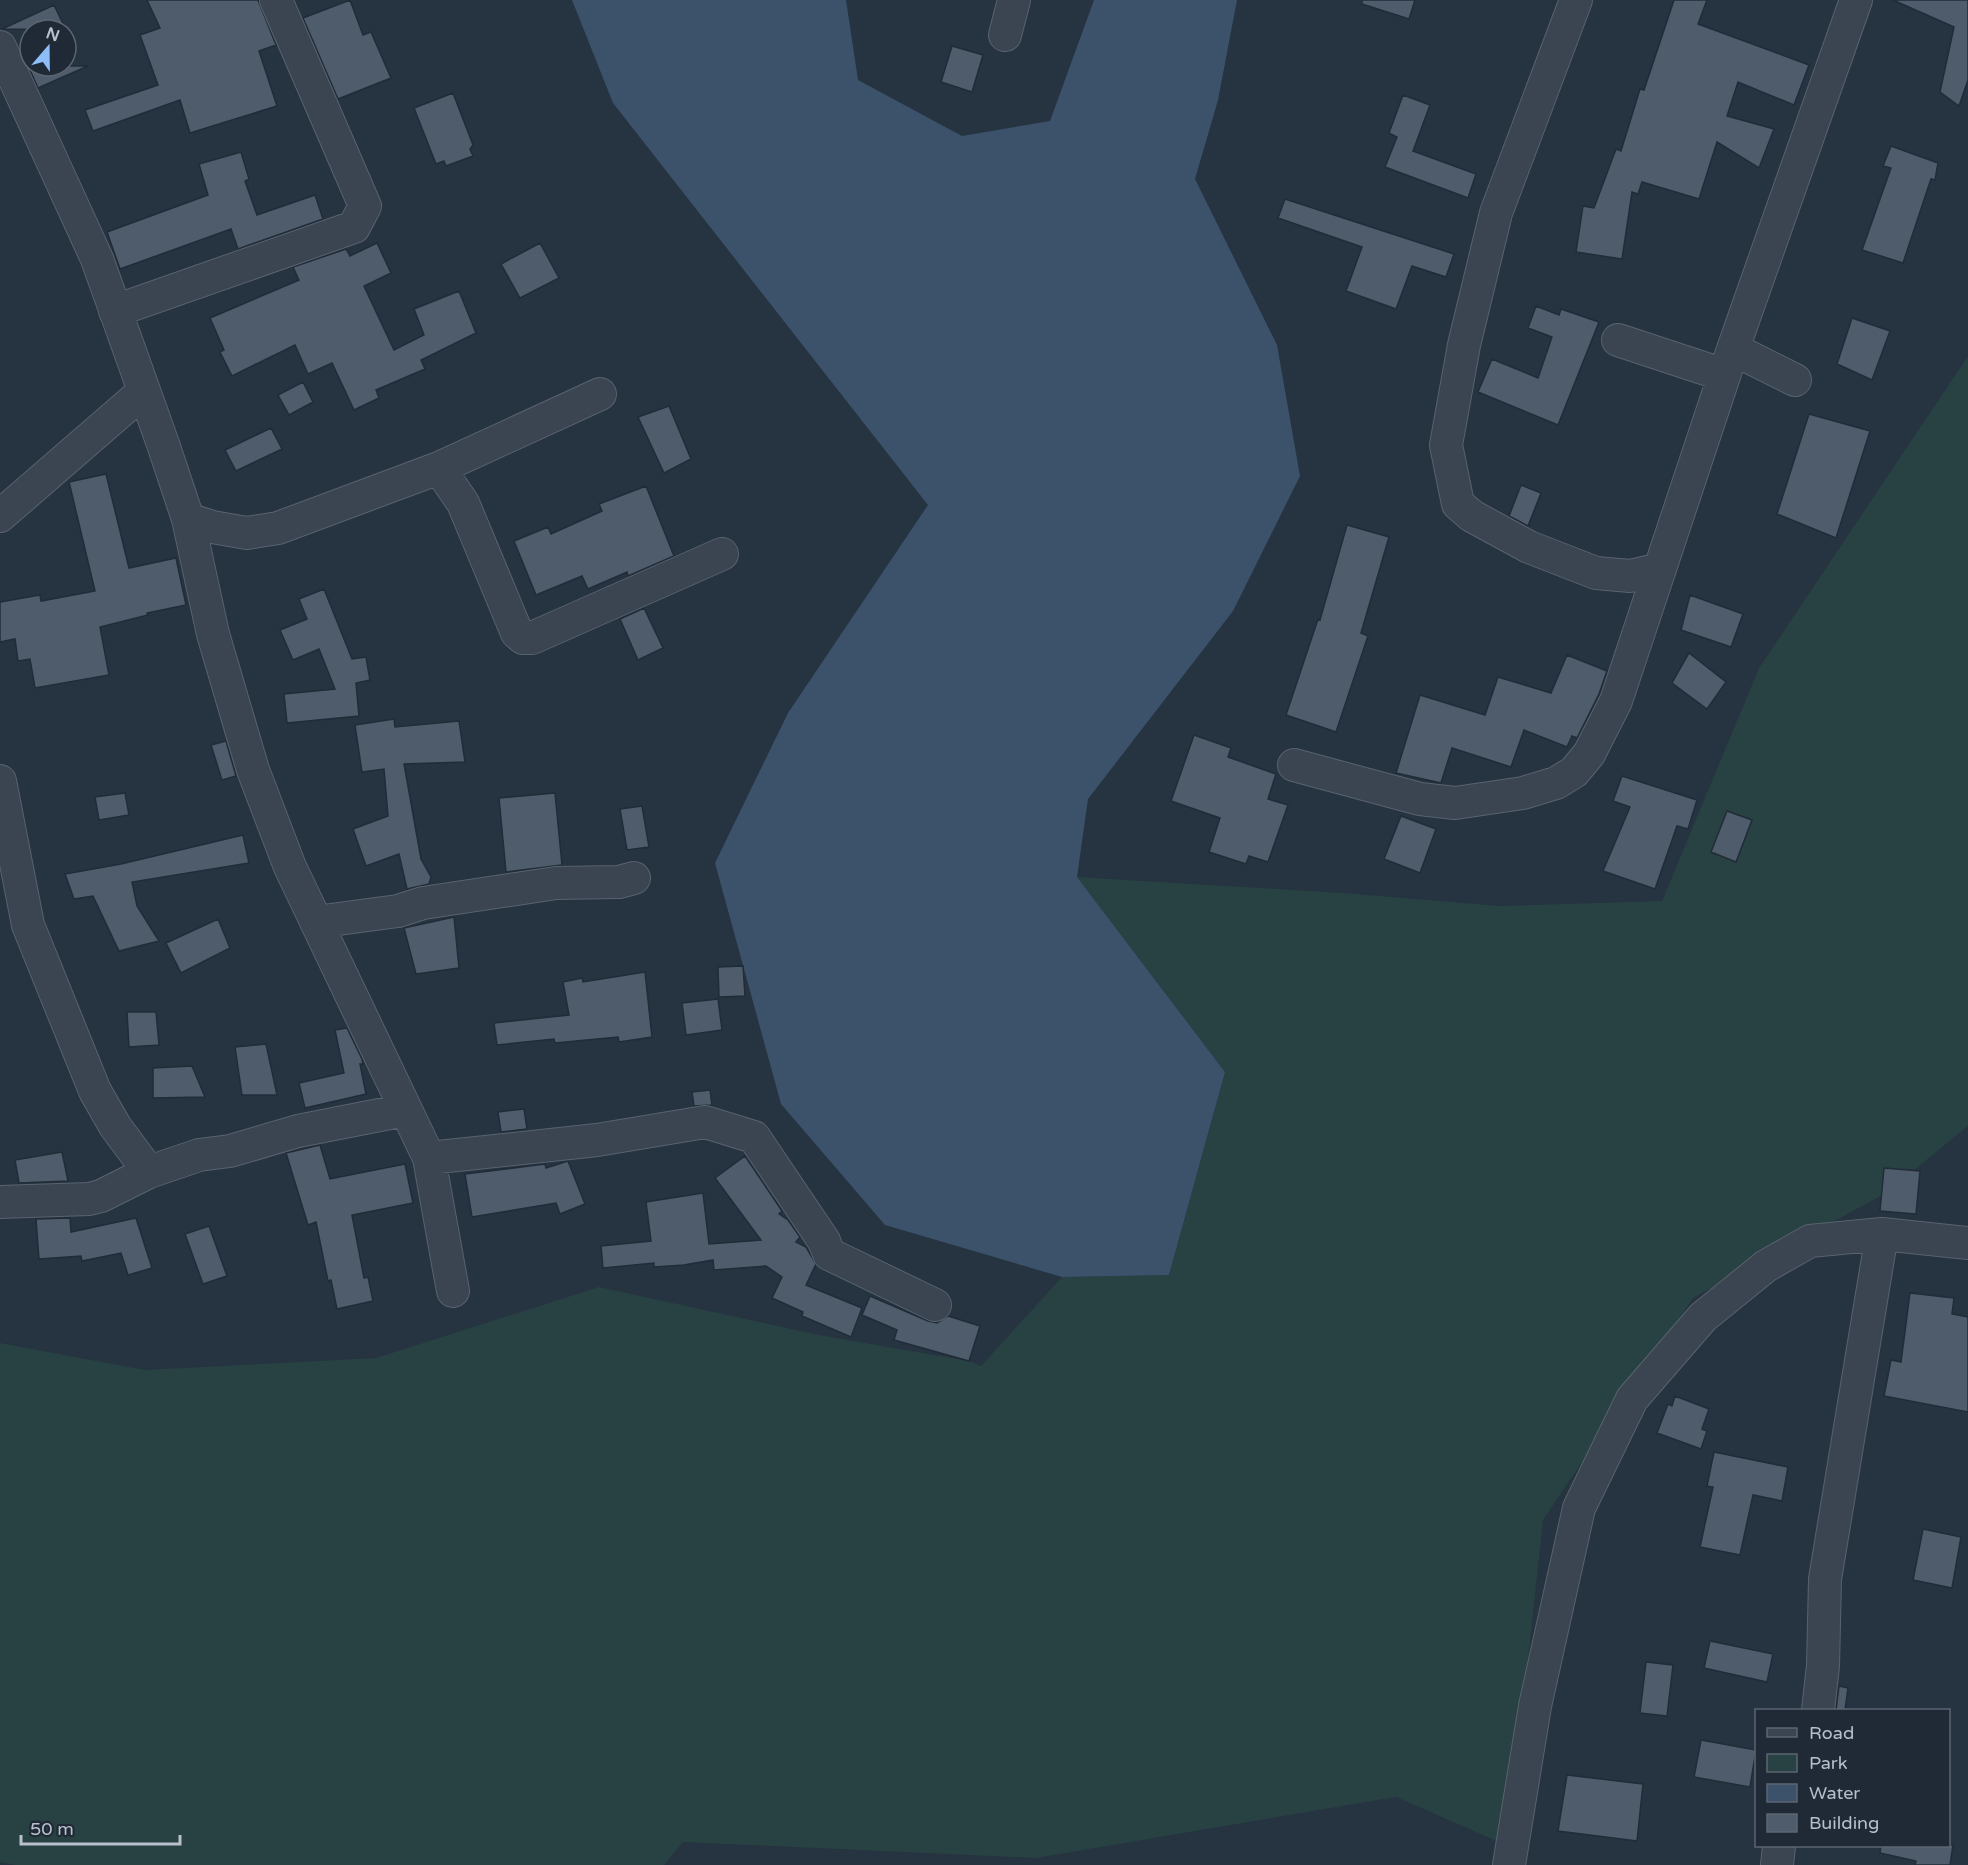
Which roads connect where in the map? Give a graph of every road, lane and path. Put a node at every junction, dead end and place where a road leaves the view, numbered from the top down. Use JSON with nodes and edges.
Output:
{"nodes":[{"id":1,"x":276,"y":0,"type":"edge"},
{"id":2,"x":1014,"y":0,"type":"edge"},
{"id":3,"x":1576,"y":0,"type":"edge"},
{"id":4,"x":1856,"y":0,"type":"edge"},
{"id":5,"x":1005,"y":35,"type":"dead end"},
{"id":6,"x":0,"y":47,"type":"edge"},
{"id":7,"x":115,"y":311,"type":"junction"},
{"id":8,"x":1618,"y":340,"type":"dead end"},
{"id":9,"x":1729,"y":362,"type":"junction"},
{"id":10,"x":1796,"y":380,"type":"dead end"},
{"id":11,"x":143,"y":392,"type":"junction"},
{"id":12,"x":600,"y":394,"type":"dead end"},
{"id":13,"x":440,"y":468,"type":"junction"},
{"id":14,"x":0,"y":516,"type":"edge"},
{"id":15,"x":188,"y":519,"type":"junction"},
{"id":16,"x":722,"y":554,"type":"dead end"},
{"id":17,"x":1660,"y":569,"type":"junction"},
{"id":18,"x":1294,"y":765,"type":"dead end"},
{"id":19,"x":0,"y":781,"type":"edge"},
{"id":20,"x":634,"y":878,"type":"dead end"},
{"id":21,"x":316,"y":921,"type":"junction"},
{"id":22,"x":405,"y":1110,"type":"junction"},
{"id":23,"x":429,"y":1158,"type":"junction"},
{"id":24,"x":148,"y":1172,"type":"junction"},
{"id":25,"x":0,"y":1202,"type":"edge"},
{"id":26,"x":1882,"y":1234,"type":"junction"},
{"id":27,"x":1968,"y":1243,"type":"edge"},
{"id":28,"x":453,"y":1291,"type":"dead end"},
{"id":29,"x":935,"y":1305,"type":"dead end"},
{"id":30,"x":1818,"y":1709,"type":"edge"},
{"id":31,"x":1779,"y":1847,"type":"edge"},
{"id":32,"x":1509,"y":1865,"type":"edge"},
{"id":33,"x":1777,"y":1865,"type":"edge"}],
"edges":[{"from":1,"to":7,"type":"street"},
{"from":2,"to":5,"type":"street"},
{"from":3,"to":17,"type":"street"},
{"from":4,"to":9,"type":"street"},
{"from":6,"to":7,"type":"street"},
{"from":7,"to":11,"type":"street"},
{"from":8,"to":9,"type":"street"},
{"from":9,"to":10,"type":"street"},
{"from":9,"to":17,"type":"street"},
{"from":11,"to":14,"type":"street"},
{"from":11,"to":15,"type":"street"},
{"from":12,"to":13,"type":"street"},
{"from":13,"to":15,"type":"street"},
{"from":13,"to":16,"type":"street"},
{"from":15,"to":21,"type":"street"},
{"from":17,"to":18,"type":"street"},
{"from":19,"to":24,"type":"street"},
{"from":20,"to":21,"type":"street"},
{"from":21,"to":22,"type":"street"},
{"from":22,"to":23,"type":"street"},
{"from":22,"to":24,"type":"street"},
{"from":23,"to":28,"type":"street"},
{"from":23,"to":29,"type":"street"},
{"from":24,"to":25,"type":"street"},
{"from":26,"to":27,"type":"street"},
{"from":26,"to":30,"type":"street"},
{"from":26,"to":32,"type":"street"},
{"from":31,"to":33,"type":"street"}]}
